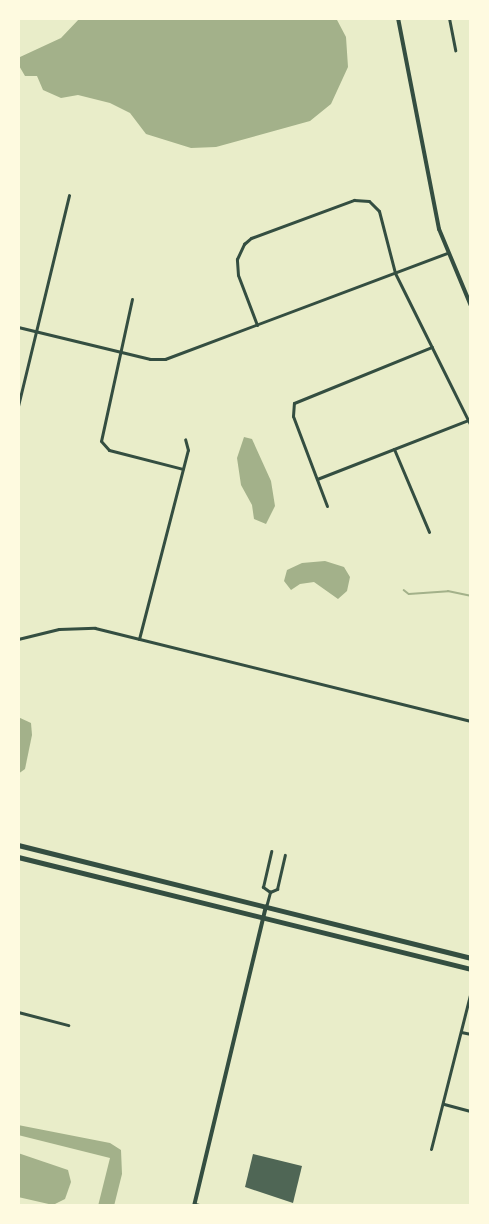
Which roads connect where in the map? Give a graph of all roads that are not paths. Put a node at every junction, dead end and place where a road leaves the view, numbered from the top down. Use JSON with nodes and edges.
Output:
{"nodes":[{"id":1,"x":398,"y":18,"type":"edge"},
{"id":2,"x":449,"y":18,"type":"edge"},
{"id":3,"x":455,"y":51,"type":"dead end"},
{"id":4,"x":69,"y":195,"type":"dead end"},
{"id":5,"x":447,"y":253,"type":"junction"},
{"id":6,"x":395,"y":273,"type":"junction"},
{"id":7,"x":132,"y":299,"type":"dead end"},
{"id":8,"x":471,"y":306,"type":"edge"},
{"id":9,"x":256,"y":326,"type":"junction"},
{"id":10,"x":18,"y":327,"type":"edge"},
{"id":11,"x":36,"y":331,"type":"junction"},
{"id":12,"x":432,"y":347,"type":"junction"},
{"id":13,"x":119,"y":351,"type":"junction"},
{"id":14,"x":18,"y":406,"type":"edge"},
{"id":15,"x":468,"y":420,"type":"junction"},
{"id":16,"x":471,"y":426,"type":"edge"},
{"id":17,"x":185,"y":439,"type":"dead end"},
{"id":18,"x":394,"y":449,"type":"junction"},
{"id":19,"x":183,"y":469,"type":"junction"},
{"id":20,"x":317,"y":478,"type":"junction"},
{"id":21,"x":327,"y":506,"type":"dead end"},
{"id":22,"x":429,"y":531,"type":"dead end"},
{"id":23,"x":18,"y":639,"type":"edge"},
{"id":24,"x":139,"y":639,"type":"junction"},
{"id":25,"x":471,"y":721,"type":"edge"},
{"id":26,"x":18,"y":844,"type":"edge"},
{"id":27,"x":271,"y":851,"type":"dead end"},
{"id":28,"x":285,"y":855,"type":"dead end"},
{"id":29,"x":18,"y":857,"type":"edge"},
{"id":30,"x":270,"y":892,"type":"junction"},
{"id":31,"x":266,"y":908,"type":"junction"},
{"id":32,"x":264,"y":919,"type":"junction"},
{"id":33,"x":471,"y":958,"type":"edge"},
{"id":34,"x":471,"y":963,"type":"edge"},
{"id":35,"x":458,"y":966,"type":"junction"},
{"id":36,"x":471,"y":969,"type":"edge"},
{"id":37,"x":471,"y":991,"type":"edge"},
{"id":38,"x":18,"y":1012,"type":"edge"},
{"id":39,"x":68,"y":1025,"type":"dead end"},
{"id":40,"x":461,"y":1032,"type":"junction"},
{"id":41,"x":471,"y":1034,"type":"edge"},
{"id":42,"x":443,"y":1104,"type":"junction"},
{"id":43,"x":471,"y":1111,"type":"edge"},
{"id":44,"x":431,"y":1149,"type":"dead end"},
{"id":45,"x":195,"y":1205,"type":"edge"},
{"id":46,"x":203,"y":1206,"type":"edge"}],
"edges":[{"from":1,"to":5,"type":"street"},
{"from":2,"to":3,"type":"street"},
{"from":4,"to":11,"type":"street"},
{"from":5,"to":6,"type":"street"},
{"from":5,"to":8,"type":"street"},
{"from":6,"to":9,"type":"street"},
{"from":6,"to":9,"type":"street"},
{"from":6,"to":12,"type":"street"},
{"from":7,"to":13,"type":"street"},
{"from":9,"to":13,"type":"street"},
{"from":10,"to":11,"type":"street"},
{"from":11,"to":13,"type":"street"},
{"from":11,"to":14,"type":"street"},
{"from":12,"to":15,"type":"street"},
{"from":12,"to":20,"type":"street"},
{"from":13,"to":19,"type":"street"},
{"from":15,"to":16,"type":"street"},
{"from":15,"to":18,"type":"street"},
{"from":17,"to":19,"type":"street"},
{"from":18,"to":20,"type":"street"},
{"from":18,"to":22,"type":"street"},
{"from":19,"to":24,"type":"street"},
{"from":20,"to":21,"type":"street"},
{"from":23,"to":24,"type":"street"},
{"from":24,"to":25,"type":"street"},
{"from":26,"to":31,"type":"main road"},
{"from":27,"to":30,"type":"street"},
{"from":28,"to":30,"type":"street"},
{"from":29,"to":32,"type":"main road"},
{"from":30,"to":31,"type":"street"},
{"from":31,"to":32,"type":"street"},
{"from":31,"to":33,"type":"main road"},
{"from":32,"to":35,"type":"main road"},
{"from":32,"to":45,"type":"street"},
{"from":34,"to":35,"type":"main road"},
{"from":35,"to":36,"type":"main road"},
{"from":37,"to":40,"type":"street"},
{"from":38,"to":39,"type":"street"},
{"from":40,"to":41,"type":"street"},
{"from":40,"to":42,"type":"street"},
{"from":42,"to":43,"type":"street"},
{"from":42,"to":44,"type":"street"},
{"from":45,"to":46,"type":"street"}]}
